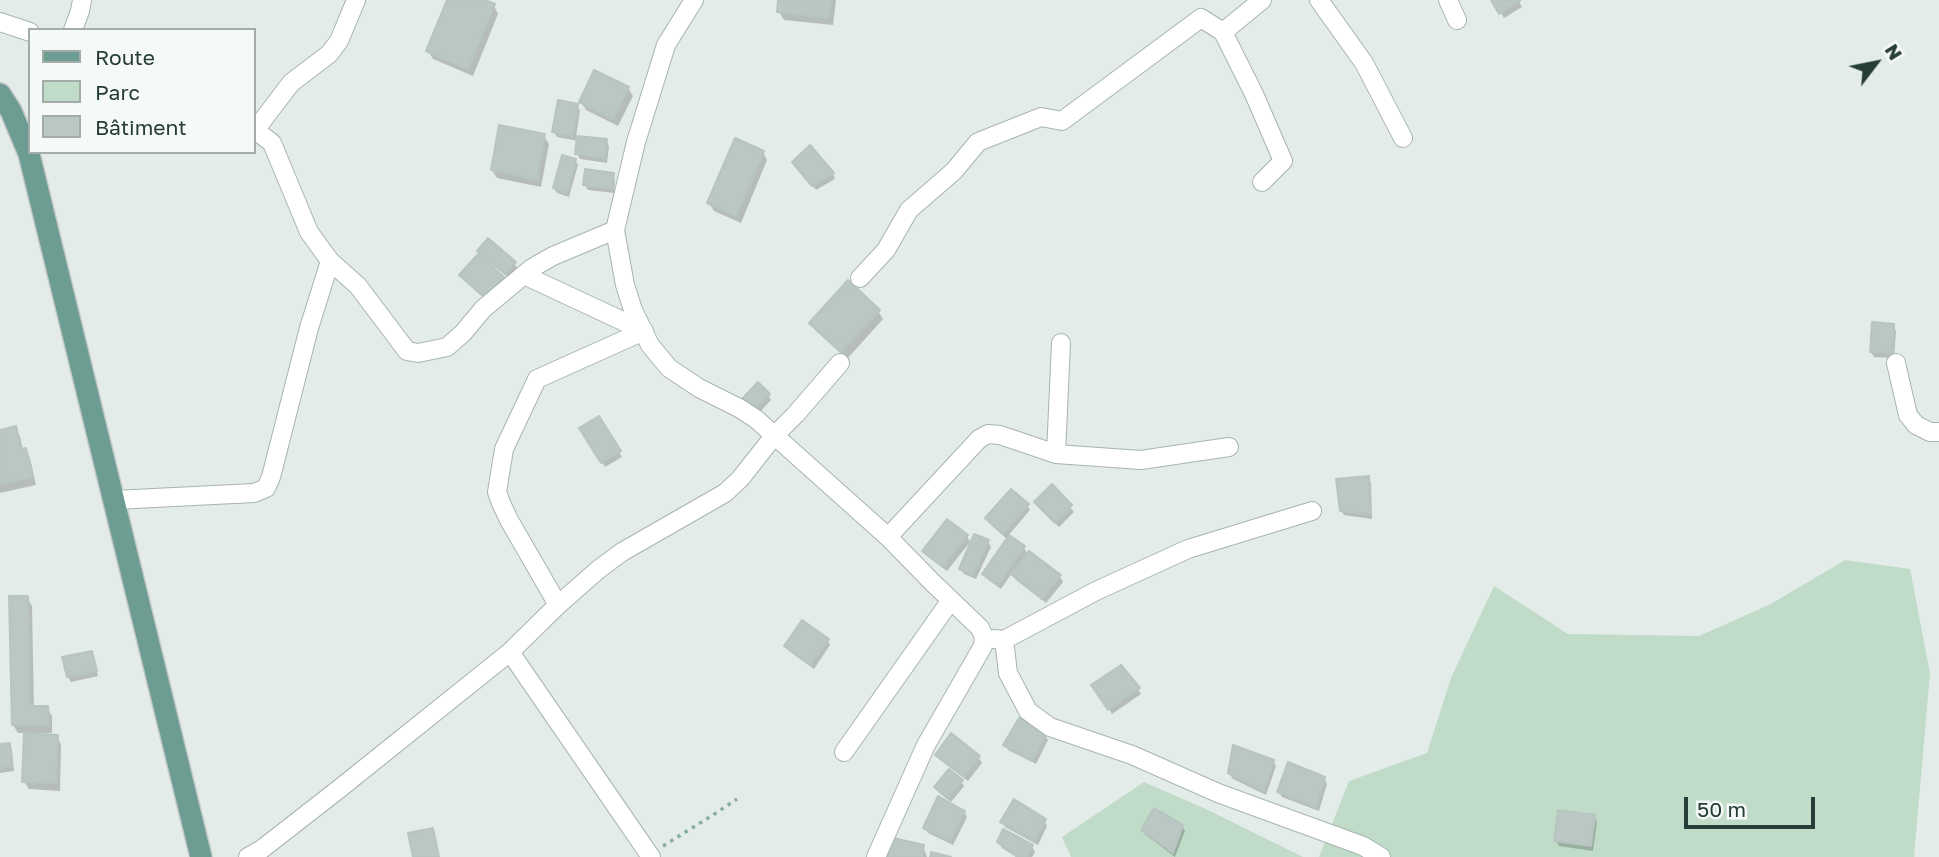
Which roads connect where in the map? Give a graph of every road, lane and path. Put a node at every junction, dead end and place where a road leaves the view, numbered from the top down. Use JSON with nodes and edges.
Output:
{"nodes":[{"id":1,"x":82,"y":0,"type":"edge"},
{"id":2,"x":356,"y":0,"type":"edge"},
{"id":3,"x":694,"y":0,"type":"edge"},
{"id":4,"x":1262,"y":0,"type":"edge"},
{"id":5,"x":1319,"y":0,"type":"edge"},
{"id":6,"x":1448,"y":0,"type":"edge"},
{"id":7,"x":1457,"y":20,"type":"dead end"},
{"id":8,"x":0,"y":22,"type":"edge"},
{"id":9,"x":74,"y":28,"type":"edge"},
{"id":10,"x":28,"y":31,"type":"edge"},
{"id":11,"x":1223,"y":32,"type":"junction"},
{"id":12,"x":0,"y":94,"type":"edge"},
{"id":13,"x":256,"y":128,"type":"edge"},
{"id":14,"x":256,"y":130,"type":"edge"},
{"id":15,"x":1403,"y":138,"type":"dead end"},
{"id":16,"x":28,"y":152,"type":"edge"},
{"id":17,"x":29,"y":154,"type":"edge"},
{"id":18,"x":1262,"y":181,"type":"dead end"},
{"id":19,"x":615,"y":230,"type":"junction"},
{"id":20,"x":330,"y":261,"type":"junction"},
{"id":21,"x":524,"y":275,"type":"junction"},
{"id":22,"x":860,"y":278,"type":"dead end"},
{"id":23,"x":643,"y":331,"type":"junction"},
{"id":24,"x":1061,"y":343,"type":"dead end"},
{"id":25,"x":840,"y":363,"type":"dead end"},
{"id":26,"x":1896,"y":363,"type":"dead end"},
{"id":27,"x":1939,"y":432,"type":"edge"},
{"id":28,"x":774,"y":436,"type":"junction"},
{"id":29,"x":1229,"y":447,"type":"dead end"},
{"id":30,"x":1056,"y":454,"type":"junction"},
{"id":31,"x":114,"y":500,"type":"junction"},
{"id":32,"x":1312,"y":512,"type":"dead end"},
{"id":33,"x":888,"y":537,"type":"junction"},
{"id":34,"x":951,"y":600,"type":"junction"},
{"id":35,"x":558,"y":605,"type":"junction"},
{"id":36,"x":984,"y":637,"type":"junction"},
{"id":37,"x":1004,"y":640,"type":"junction"},
{"id":38,"x":510,"y":652,"type":"junction"},
{"id":39,"x":844,"y":752,"type":"dead end"},
{"id":40,"x":737,"y":799,"type":"dead end"},
{"id":41,"x":1359,"y":851,"type":"edge"},
{"id":42,"x":650,"y":855,"type":"edge"},
{"id":43,"x":201,"y":857,"type":"edge"},
{"id":44,"x":248,"y":857,"type":"edge"},
{"id":45,"x":876,"y":857,"type":"edge"},
{"id":46,"x":1381,"y":857,"type":"edge"}],
"edges":[{"from":1,"to":9,"type":"street"},
{"from":2,"to":13,"type":"street"},
{"from":3,"to":19,"type":"street"},
{"from":4,"to":11,"type":"street"},
{"from":5,"to":15,"type":"street"},
{"from":6,"to":7,"type":"street"},
{"from":8,"to":10,"type":"street"},
{"from":11,"to":18,"type":"street"},
{"from":11,"to":22,"type":"street"},
{"from":12,"to":16,"type":"main road"},
{"from":14,"to":20,"type":"street"},
{"from":17,"to":31,"type":"main road"},
{"from":19,"to":21,"type":"street"},
{"from":19,"to":23,"type":"street"},
{"from":20,"to":21,"type":"street"},
{"from":20,"to":31,"type":"street"},
{"from":21,"to":23,"type":"street"},
{"from":23,"to":28,"type":"street"},
{"from":23,"to":35,"type":"street"},
{"from":24,"to":30,"type":"street"},
{"from":25,"to":28,"type":"street"},
{"from":26,"to":27,"type":"street"},
{"from":28,"to":33,"type":"street"},
{"from":28,"to":35,"type":"street"},
{"from":29,"to":30,"type":"street"},
{"from":30,"to":33,"type":"street"},
{"from":31,"to":43,"type":"main road"},
{"from":32,"to":37,"type":"street"},
{"from":33,"to":34,"type":"street"},
{"from":34,"to":36,"type":"street"},
{"from":34,"to":39,"type":"street"},
{"from":35,"to":38,"type":"street"},
{"from":36,"to":37,"type":"street"},
{"from":36,"to":45,"type":"street"},
{"from":37,"to":41,"type":"street"},
{"from":38,"to":42,"type":"street"},
{"from":38,"to":44,"type":"street"},
{"from":40,"to":42,"type":"path"},
{"from":41,"to":46,"type":"street"}]}
